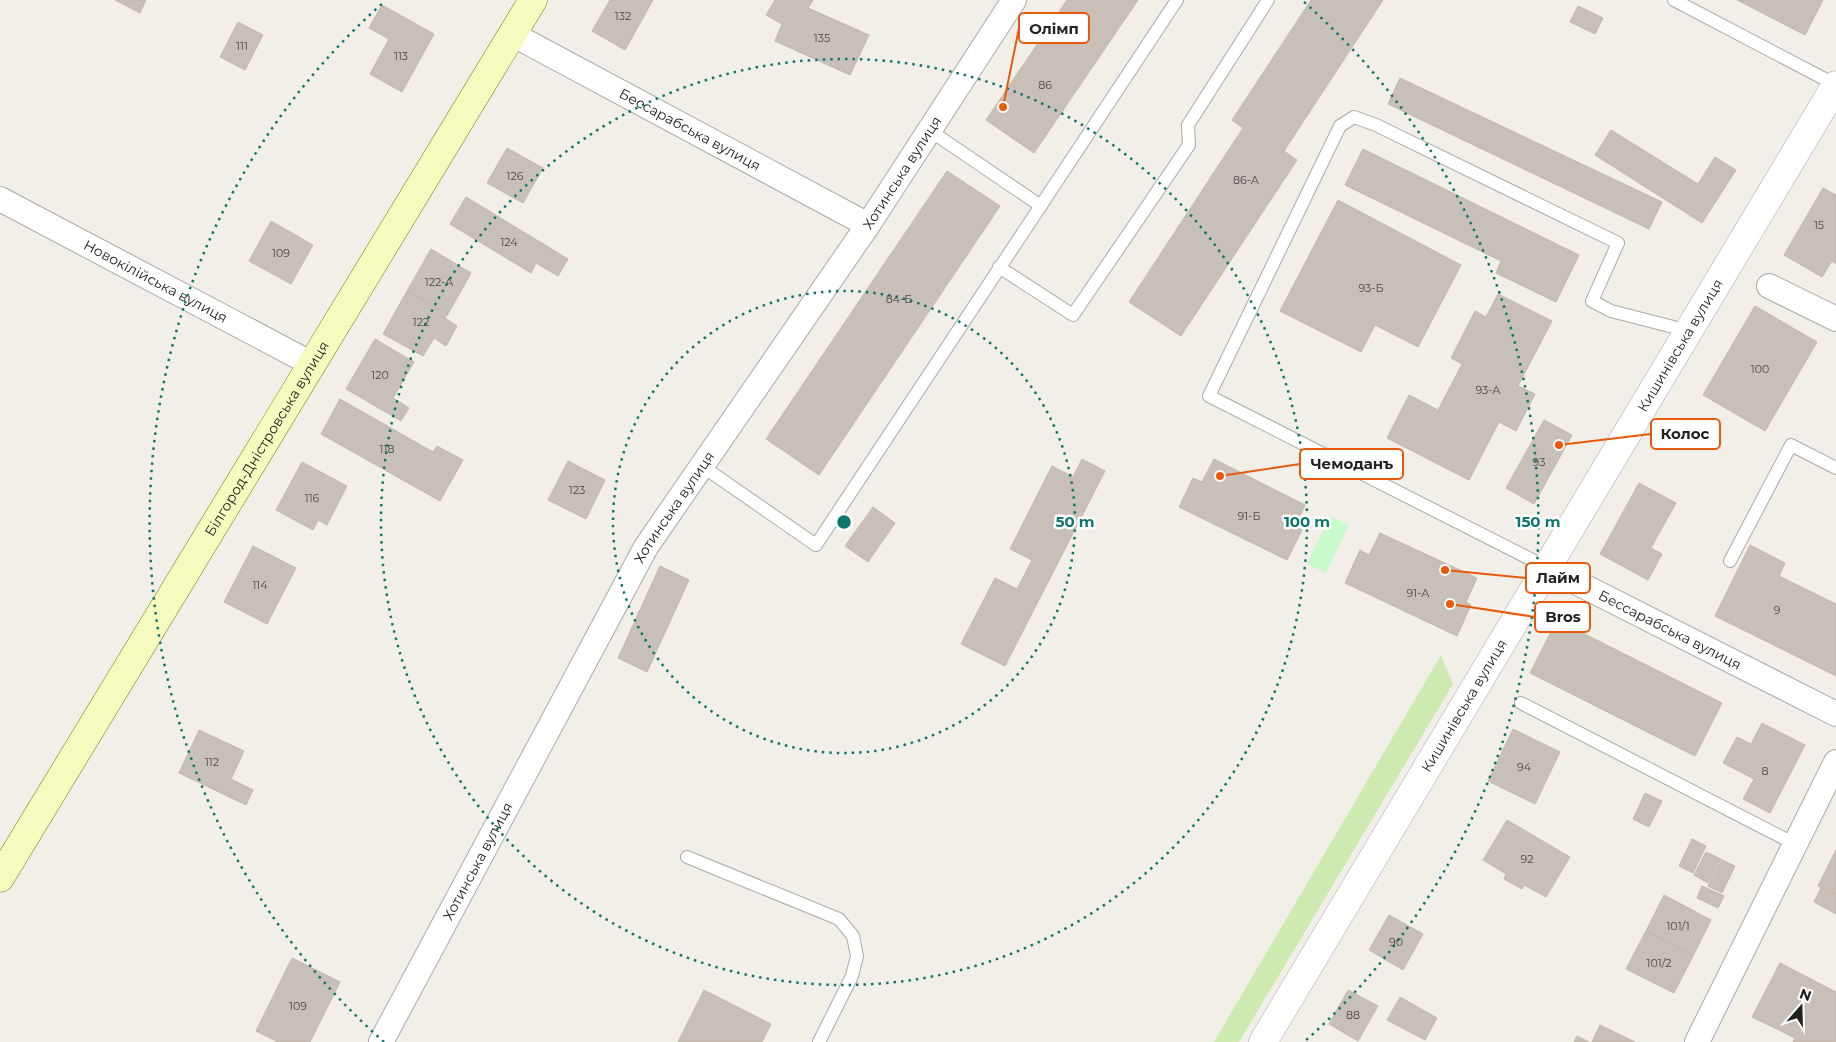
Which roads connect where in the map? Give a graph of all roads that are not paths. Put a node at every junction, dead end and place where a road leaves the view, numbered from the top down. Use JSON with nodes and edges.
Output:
{"nodes":[{"id":1,"x":533,"y":0,"type":"edge"},
{"id":2,"x":1014,"y":0,"type":"edge"},
{"id":3,"x":1178,"y":0,"type":"edge"},
{"id":4,"x":1268,"y":0,"type":"edge"},
{"id":5,"x":1674,"y":0,"type":"edge"},
{"id":6,"x":512,"y":34,"type":"junction"},
{"id":7,"x":1836,"y":85,"type":"edge"},
{"id":8,"x":929,"y":130,"type":"junction"},
{"id":9,"x":0,"y":199,"type":"edge"},
{"id":10,"x":1041,"y":206,"type":"junction"},
{"id":11,"x":868,"y":225,"type":"junction"},
{"id":12,"x":1000,"y":267,"type":"junction"},
{"id":13,"x":1769,"y":286,"type":"dead end"},
{"id":14,"x":1836,"y":319,"type":"edge"},
{"id":15,"x":1689,"y":330,"type":"junction"},
{"id":16,"x":312,"y":364,"type":"junction"},
{"id":17,"x":702,"y":466,"type":"junction"},
{"id":18,"x":1836,"y":468,"type":"edge"},
{"id":19,"x":1730,"y":561,"type":"dead end"},
{"id":20,"x":1546,"y":567,"type":"junction"},
{"id":21,"x":1522,"y":703,"type":"dead end"},
{"id":22,"x":1836,"y":714,"type":"edge"},
{"id":23,"x":1836,"y":762,"type":"edge"},
{"id":24,"x":1796,"y":844,"type":"junction"},
{"id":25,"x":687,"y":857,"type":"dead end"},
{"id":26,"x":0,"y":878,"type":"edge"},
{"id":27,"x":381,"y":1042,"type":"edge"},
{"id":28,"x":819,"y":1042,"type":"edge"},
{"id":29,"x":1264,"y":1042,"type":"edge"},
{"id":30,"x":1697,"y":1042,"type":"edge"}],
"edges":[{"from":1,"to":6,"type":"main road","name":"Білгород-Дністровська вулиця"},
{"from":2,"to":8,"type":"street","name":"Хотинська вулиця"},
{"from":3,"to":10,"type":"lane"},
{"from":4,"to":12,"type":"lane"},
{"from":5,"to":7,"type":"lane"},
{"from":6,"to":11,"type":"street","name":"Бессарабська вулиця"},
{"from":6,"to":16,"type":"main road","name":"Білгород-Дністровська вулиця"},
{"from":7,"to":15,"type":"street","name":"Кишинівська вулиця"},
{"from":8,"to":10,"type":"lane"},
{"from":8,"to":11,"type":"street","name":"Хотинська вулиця"},
{"from":9,"to":16,"type":"street","name":"Новокілійська вулиця"},
{"from":10,"to":12,"type":"lane"},
{"from":11,"to":17,"type":"street","name":"Хотинська вулиця"},
{"from":12,"to":17,"type":"lane"},
{"from":13,"to":14,"type":"street"},
{"from":15,"to":20,"type":"street","name":"Кишинівська вулиця"},
{"from":15,"to":20,"type":"lane","name":"Бессарабська вулиця"},
{"from":16,"to":26,"type":"main road","name":"Білгород-Дністровська вулиця"},
{"from":17,"to":27,"type":"street","name":"Хотинська вулиця"},
{"from":18,"to":19,"type":"lane"},
{"from":20,"to":22,"type":"street","name":"Бессарабська вулиця"},
{"from":20,"to":29,"type":"street","name":"Кишинівська вулиця"},
{"from":21,"to":24,"type":"lane"},
{"from":23,"to":24,"type":"street"},
{"from":24,"to":30,"type":"street"},
{"from":25,"to":28,"type":"lane"}]}
